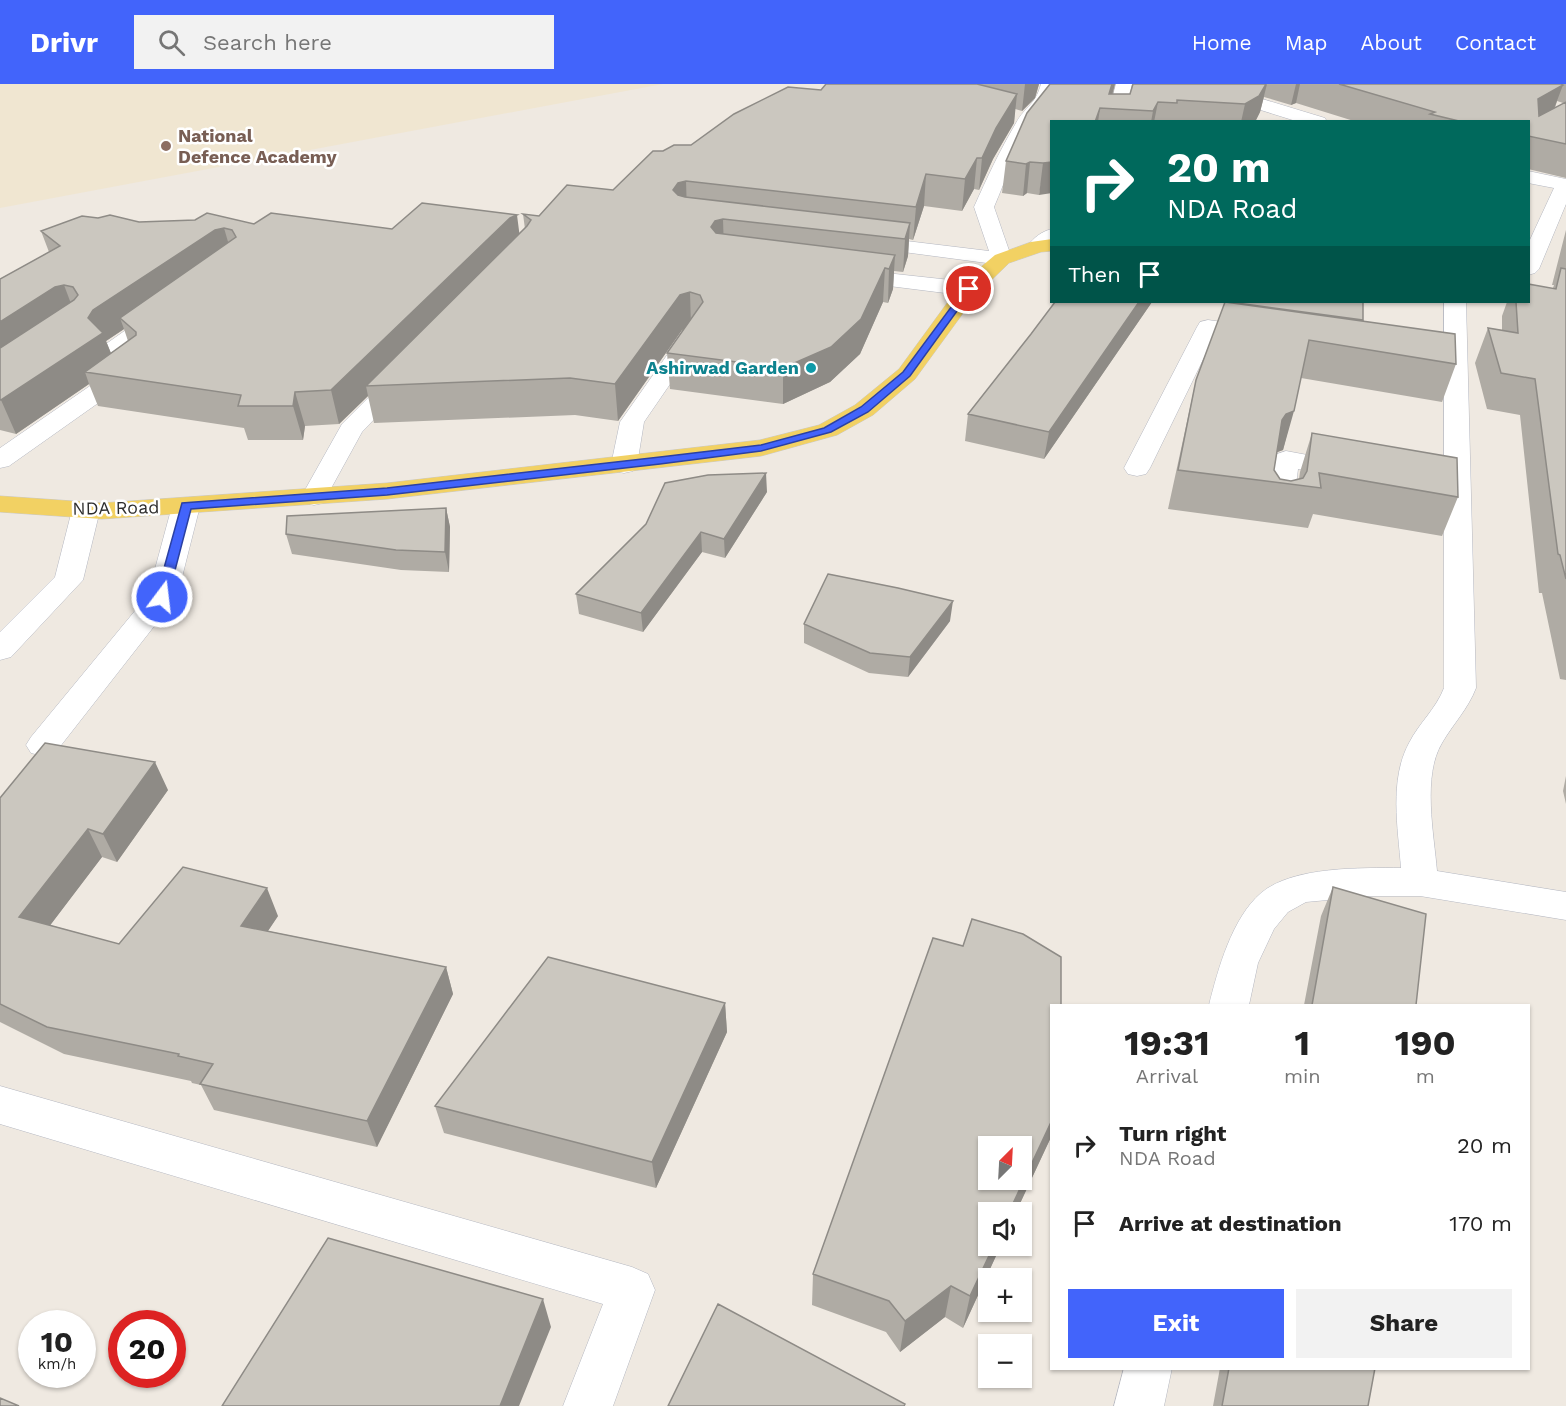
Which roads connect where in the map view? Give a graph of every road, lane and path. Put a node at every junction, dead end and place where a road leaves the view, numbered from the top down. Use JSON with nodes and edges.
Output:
{"nodes":[{"id":1,"x":1049,"y":84,"type":"edge"},
{"id":2,"x":1124,"y":84,"type":"edge"},
{"id":3,"x":1196,"y":84,"type":"edge"},
{"id":4,"x":1005,"y":114,"type":"edge"},
{"id":5,"x":1027,"y":119,"type":"junction"},
{"id":6,"x":1115,"y":120,"type":"edge"},
{"id":7,"x":1313,"y":120,"type":"edge"},
{"id":8,"x":1530,"y":177,"type":"edge"},
{"id":9,"x":1565,"y":184,"type":"edge"},
{"id":10,"x":851,"y":241,"type":"edge"},
{"id":11,"x":1047,"y":242,"type":"edge"},
{"id":12,"x":1002,"y":259,"type":"junction"},
{"id":13,"x":1530,"y":264,"type":"edge"},
{"id":14,"x":829,"y":272,"type":"edge"},
{"id":15,"x":969,"y":289,"type":"junction"},
{"id":16,"x":186,"y":298,"type":"edge"},
{"id":17,"x":1455,"y":303,"type":"edge"},
{"id":18,"x":692,"y":336,"type":"edge"},
{"id":19,"x":1279,"y":337,"type":"edge"},
{"id":20,"x":417,"y":362,"type":"edge"},
{"id":21,"x":0,"y":460,"type":"edge"},
{"id":22,"x":624,"y":465,"type":"junction"},
{"id":23,"x":1137,"y":468,"type":"dead end"},
{"id":24,"x":1366,"y":474,"type":"edge"},
{"id":25,"x":314,"y":497,"type":"junction"},
{"id":26,"x":0,"y":504,"type":"edge"},
{"id":27,"x":186,"y":506,"type":"junction"},
{"id":28,"x":86,"y":510,"type":"junction"},
{"id":29,"x":1279,"y":510,"type":"dead end"},
{"id":30,"x":0,"y":650,"type":"edge"},
{"id":31,"x":43,"y":745,"type":"edge"},
{"id":32,"x":1420,"y":882,"type":"junction"},
{"id":33,"x":1566,"y":906,"type":"edge"},
{"id":34,"x":1229,"y":1004,"type":"edge"},
{"id":35,"x":0,"y":1105,"type":"edge"},
{"id":36,"x":1148,"y":1370,"type":"edge"},
{"id":37,"x":588,"y":1406,"type":"edge"},
{"id":38,"x":1139,"y":1406,"type":"edge"}],
"edges":[{"from":1,"to":5,"type":"street"},
{"from":2,"to":6,"type":"street"},
{"from":3,"to":7,"type":"street"},
{"from":4,"to":5,"type":"street"},
{"from":5,"to":12,"type":"street"},
{"from":8,"to":9,"type":"street"},
{"from":9,"to":13,"type":"street"},
{"from":10,"to":12,"type":"street"},
{"from":11,"to":12,"type":"main road","name":"NDA Road"},
{"from":12,"to":15,"type":"main road","name":"NDA Road"},
{"from":14,"to":15,"type":"street"},
{"from":15,"to":22,"type":"main road","name":"NDA Road"},
{"from":16,"to":21,"type":"street"},
{"from":17,"to":32,"type":"street"},
{"from":18,"to":22,"type":"street"},
{"from":19,"to":23,"type":"street"},
{"from":20,"to":25,"type":"street"},
{"from":22,"to":25,"type":"main road","name":"NDA Road"},
{"from":24,"to":29,"type":"street"},
{"from":25,"to":27,"type":"main road","name":"NDA Road"},
{"from":26,"to":28,"type":"main road","name":"NDA Road"},
{"from":27,"to":28,"type":"main road","name":"NDA Road"},
{"from":27,"to":31,"type":"street"},
{"from":28,"to":30,"type":"street"},
{"from":32,"to":33,"type":"street"},
{"from":32,"to":34,"type":"street"},
{"from":35,"to":37,"type":"street"},
{"from":36,"to":38,"type":"street"}]}
